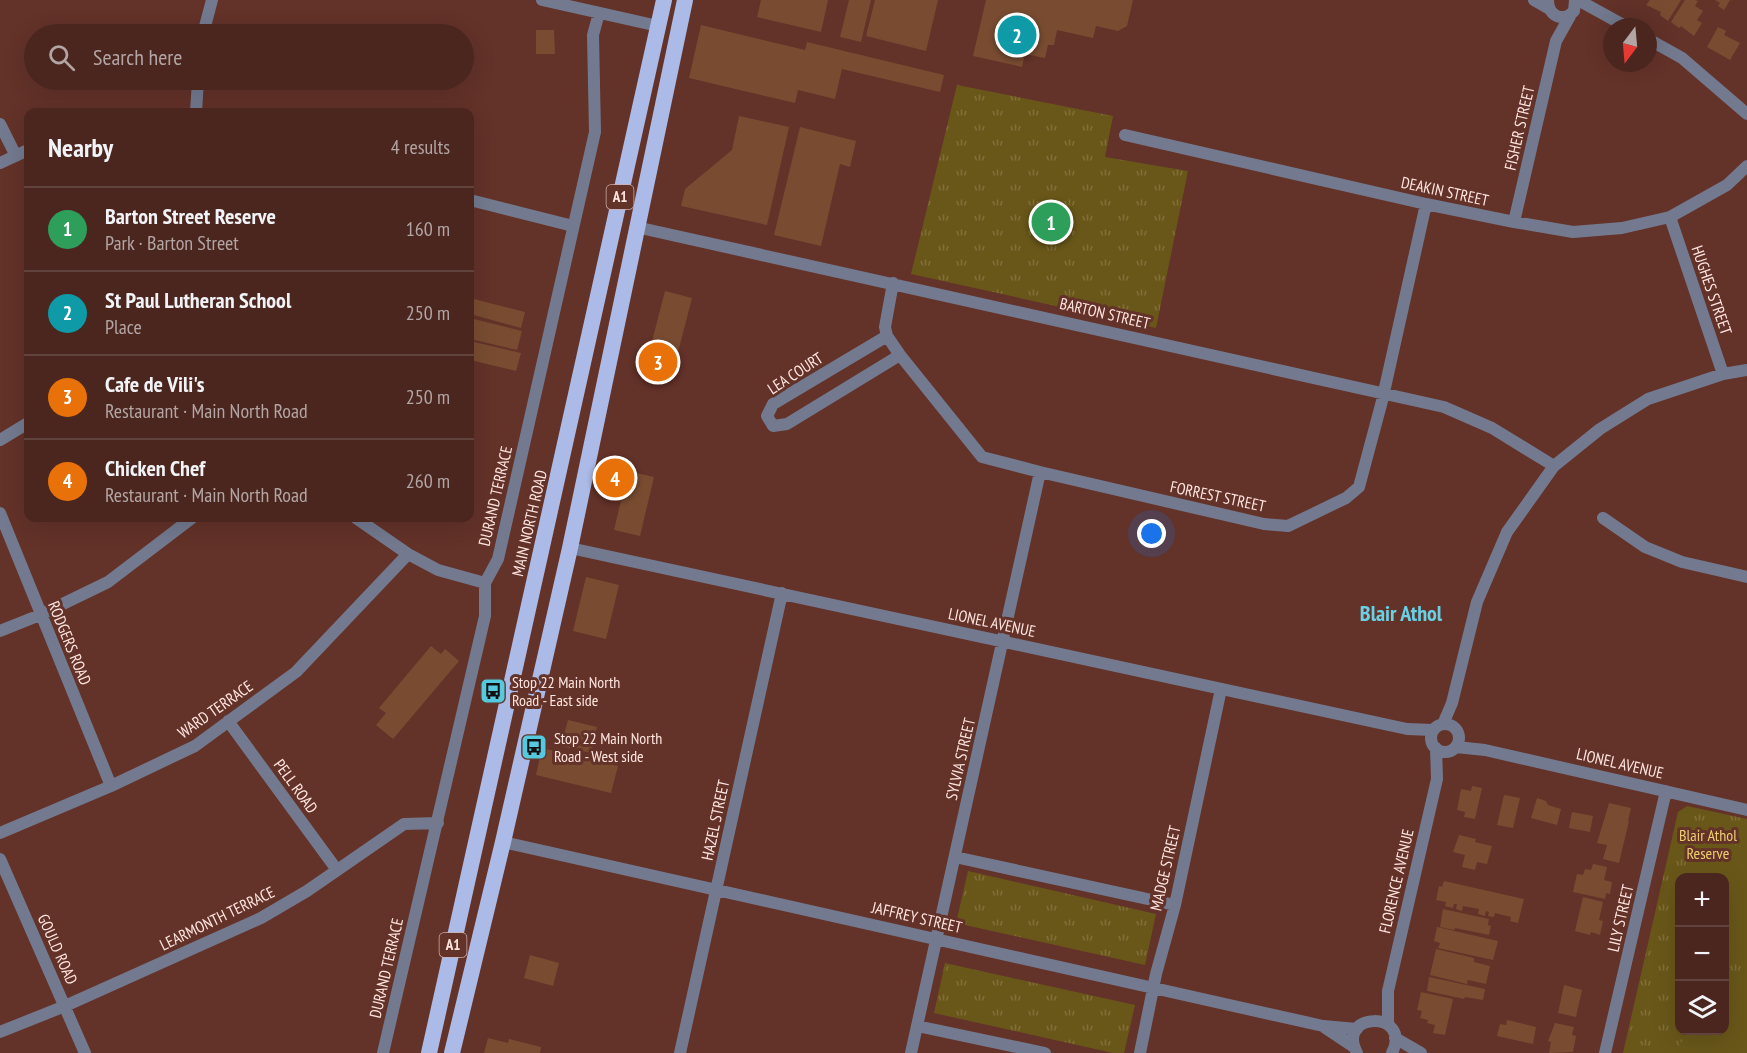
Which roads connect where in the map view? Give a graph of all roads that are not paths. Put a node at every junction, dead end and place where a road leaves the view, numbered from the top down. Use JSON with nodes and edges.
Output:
{"nodes":[{"id":1,"x":212,"y":0,"type":"edge"},
{"id":2,"x":542,"y":0,"type":"edge"},
{"id":3,"x":664,"y":0,"type":"edge"},
{"id":4,"x":685,"y":0,"type":"edge"},
{"id":5,"x":1534,"y":0,"type":"edge"},
{"id":6,"x":1550,"y":7,"type":"edge"},
{"id":7,"x":1574,"y":7,"type":"edge"},
{"id":8,"x":599,"y":13,"type":"junction"},
{"id":9,"x":1612,"y":18,"type":"edge"},
{"id":10,"x":206,"y":24,"type":"edge"},
{"id":11,"x":658,"y":26,"type":"junction"},
{"id":12,"x":678,"y":31,"type":"junction"},
{"id":13,"x":1556,"y":40,"type":"junction"},
{"id":14,"x":1657,"y":44,"type":"edge"},
{"id":15,"x":197,"y":90,"type":"edge"},
{"id":16,"x":196,"y":98,"type":"junction"},
{"id":17,"x":191,"y":108,"type":"edge"},
{"id":18,"x":196,"y":108,"type":"edge"},
{"id":19,"x":1747,"y":114,"type":"edge"},
{"id":20,"x":0,"y":124,"type":"edge"},
{"id":21,"x":1125,"y":135,"type":"dead end"},
{"id":22,"x":24,"y":152,"type":"edge"},
{"id":23,"x":16,"y":156,"type":"junction"},
{"id":24,"x":0,"y":163,"type":"edge"},
{"id":25,"x":1747,"y":166,"type":"edge"},
{"id":26,"x":474,"y":201,"type":"edge"},
{"id":27,"x":1426,"y":204,"type":"junction"},
{"id":28,"x":1670,"y":217,"type":"junction"},
{"id":29,"x":1514,"y":222,"type":"junction"},
{"id":30,"x":573,"y":226,"type":"junction"},
{"id":31,"x":636,"y":227,"type":"junction"},
{"id":32,"x":893,"y":283,"type":"junction"},
{"id":33,"x":887,"y":336,"type":"junction"},
{"id":34,"x":900,"y":355,"type":"junction"},
{"id":35,"x":1747,"y":370,"type":"edge"},
{"id":36,"x":1723,"y":374,"type":"junction"},
{"id":37,"x":1383,"y":392,"type":"junction"},
{"id":38,"x":24,"y":425,"type":"edge"},
{"id":39,"x":0,"y":440,"type":"edge"},
{"id":40,"x":1554,"y":466,"type":"junction"},
{"id":41,"x":1040,"y":472,"type":"junction"},
{"id":42,"x":0,"y":513,"type":"edge"},
{"id":43,"x":1603,"y":518,"type":"dead end"},
{"id":44,"x":187,"y":522,"type":"edge"},
{"id":45,"x":362,"y":522,"type":"edge"},
{"id":46,"x":570,"y":548,"type":"junction"},
{"id":47,"x":408,"y":554,"type":"junction"},
{"id":48,"x":1747,"y":577,"type":"edge"},
{"id":49,"x":485,"y":583,"type":"junction"},
{"id":50,"x":782,"y":593,"type":"junction"},
{"id":51,"x":40,"y":615,"type":"junction"},
{"id":52,"x":0,"y":632,"type":"edge"},
{"id":53,"x":1004,"y":641,"type":"junction"},
{"id":54,"x":1221,"y":690,"type":"junction"},
{"id":55,"x":228,"y":721,"type":"junction"},
{"id":56,"x":1446,"y":738,"type":"junction"},
{"id":57,"x":111,"y":786,"type":"junction"},
{"id":58,"x":1666,"y":791,"type":"junction"},
{"id":59,"x":1747,"y":810,"type":"edge"},
{"id":60,"x":438,"y":824,"type":"junction"},
{"id":61,"x":0,"y":834,"type":"edge"},
{"id":62,"x":477,"y":836,"type":"junction"},
{"id":63,"x":503,"y":842,"type":"junction"},
{"id":64,"x":955,"y":857,"type":"junction"},
{"id":65,"x":0,"y":859,"type":"edge"},
{"id":66,"x":337,"y":870,"type":"junction"},
{"id":67,"x":716,"y":890,"type":"junction"},
{"id":68,"x":1175,"y":905,"type":"junction"},
{"id":69,"x":937,"y":939,"type":"junction"},
{"id":70,"x":1153,"y":989,"type":"junction"},
{"id":71,"x":1388,"y":991,"type":"junction"},
{"id":72,"x":65,"y":1006,"type":"junction"},
{"id":73,"x":1371,"y":1020,"type":"junction"},
{"id":74,"x":1388,"y":1024,"type":"junction"},
{"id":75,"x":917,"y":1026,"type":"junction"},
{"id":76,"x":1323,"y":1026,"type":"junction"},
{"id":77,"x":1357,"y":1029,"type":"junction"},
{"id":78,"x":0,"y":1032,"type":"edge"},
{"id":79,"x":1395,"y":1038,"type":"junction"},
{"id":80,"x":1355,"y":1050,"type":"edge"},
{"id":81,"x":85,"y":1053,"type":"edge"},
{"id":82,"x":383,"y":1053,"type":"edge"},
{"id":83,"x":429,"y":1053,"type":"edge"},
{"id":84,"x":452,"y":1053,"type":"edge"},
{"id":85,"x":680,"y":1053,"type":"edge"},
{"id":86,"x":911,"y":1053,"type":"edge"},
{"id":87,"x":1045,"y":1053,"type":"edge"},
{"id":88,"x":1140,"y":1053,"type":"edge"},
{"id":89,"x":1392,"y":1053,"type":"edge"},
{"id":90,"x":1421,"y":1053,"type":"edge"},
{"id":91,"x":1605,"y":1053,"type":"edge"}],
"edges":[{"from":1,"to":10,"type":"street"},
{"from":2,"to":8,"type":"street"},
{"from":3,"to":11,"type":"highway","name":"MAIN NORTH ROAD","number":"A1"},
{"from":4,"to":12,"type":"highway","number":"A1"},
{"from":5,"to":6,"type":"street"},
{"from":6,"to":7,"type":"street"},
{"from":6,"to":13,"type":"street","name":"FISHER STREET"},
{"from":7,"to":9,"type":"street"},
{"from":7,"to":13,"type":"street","name":"FISHER STREET"},
{"from":8,"to":11,"type":"street"},
{"from":8,"to":30,"type":"street","name":"DURAND TERRACE"},
{"from":11,"to":12,"type":"highway"},
{"from":11,"to":62,"type":"highway","name":"MAIN NORTH ROAD","number":"A1"},
{"from":12,"to":31,"type":"highway","number":"A1"},
{"from":13,"to":29,"type":"street","name":"FISHER STREET"},
{"from":14,"to":19,"type":"street"},
{"from":15,"to":16,"type":"street"},
{"from":16,"to":17,"type":"street"},
{"from":16,"to":18,"type":"street"},
{"from":20,"to":23,"type":"street"},
{"from":21,"to":27,"type":"street","name":"DEAKIN STREET"},
{"from":22,"to":23,"type":"street"},
{"from":23,"to":24,"type":"street"},
{"from":25,"to":28,"type":"street","name":"DEAKIN STREET"},
{"from":26,"to":30,"type":"street"},
{"from":27,"to":29,"type":"street","name":"DEAKIN STREET"},
{"from":27,"to":37,"type":"street","name":"FORREST STREET"},
{"from":28,"to":29,"type":"street","name":"DEAKIN STREET"},
{"from":28,"to":36,"type":"street","name":"HUGHES STREET"},
{"from":30,"to":49,"type":"street","name":"DURAND TERRACE"},
{"from":31,"to":32,"type":"street","name":"BARTON STREET"},
{"from":31,"to":46,"type":"highway","number":"A1"},
{"from":32,"to":33,"type":"street"},
{"from":32,"to":37,"type":"street","name":"BARTON STREET"},
{"from":33,"to":34,"type":"street","name":"FORREST STREET"},
{"from":33,"to":34,"type":"street","name":"LEA COURT"},
{"from":34,"to":41,"type":"street","name":"FORREST STREET"},
{"from":35,"to":36,"type":"street","name":"FLORENCE AVENUE"},
{"from":36,"to":40,"type":"street","name":"FLORENCE AVENUE"},
{"from":37,"to":40,"type":"street","name":"BARTON STREET"},
{"from":37,"to":41,"type":"street","name":"FORREST STREET"},
{"from":38,"to":39,"type":"street"},
{"from":40,"to":56,"type":"street","name":"FLORENCE AVENUE"},
{"from":41,"to":53,"type":"street","name":"SYLVIA STREET"},
{"from":42,"to":51,"type":"street","name":"RODGERS ROAD"},
{"from":43,"to":48,"type":"street"},
{"from":44,"to":51,"type":"street"},
{"from":45,"to":47,"type":"street"},
{"from":46,"to":50,"type":"street","name":"LIONEL AVENUE"},
{"from":46,"to":63,"type":"highway","number":"A1"},
{"from":47,"to":49,"type":"street"},
{"from":47,"to":55,"type":"street","name":"WARD TERRACE"},
{"from":49,"to":60,"type":"street","name":"DURAND TERRACE"},
{"from":50,"to":53,"type":"street","name":"LIONEL AVENUE"},
{"from":50,"to":67,"type":"street","name":"HAZEL STREET"},
{"from":51,"to":52,"type":"street"},
{"from":51,"to":57,"type":"street","name":"RODGERS ROAD"},
{"from":53,"to":54,"type":"street","name":"LIONEL AVENUE"},
{"from":53,"to":64,"type":"street","name":"SYLVIA STREET"},
{"from":54,"to":56,"type":"street","name":"LIONEL AVENUE"},
{"from":54,"to":68,"type":"street","name":"MADGE STREET"},
{"from":55,"to":57,"type":"street","name":"WARD TERRACE"},
{"from":55,"to":66,"type":"street","name":"PELL ROAD"},
{"from":56,"to":58,"type":"street","name":"LIONEL AVENUE"},
{"from":56,"to":71,"type":"street","name":"FLORENCE AVENUE"},
{"from":57,"to":61,"type":"street","name":"WARD TERRACE"},
{"from":58,"to":59,"type":"street","name":"LIONEL AVENUE"},
{"from":58,"to":91,"type":"street","name":"LILY STREET"},
{"from":60,"to":66,"type":"street","name":"LEARMONTH TERRACE"},
{"from":60,"to":82,"type":"street","name":"DURAND TERRACE"},
{"from":62,"to":63,"type":"highway"},
{"from":62,"to":83,"type":"highway","name":"MAIN NORTH ROAD","number":"A1"},
{"from":63,"to":67,"type":"street","name":"JAFFREY STREET"},
{"from":63,"to":84,"type":"highway","number":"A1"},
{"from":64,"to":68,"type":"street"},
{"from":64,"to":69,"type":"street","name":"SYLVIA STREET"},
{"from":65,"to":72,"type":"street","name":"GOULD ROAD"},
{"from":66,"to":72,"type":"street","name":"LEARMONTH TERRACE"},
{"from":67,"to":69,"type":"street","name":"JAFFREY STREET"},
{"from":67,"to":85,"type":"street","name":"HAZEL STREET"},
{"from":68,"to":70,"type":"street","name":"MADGE STREET"},
{"from":69,"to":70,"type":"street","name":"JAFFREY STREET"},
{"from":69,"to":75,"type":"street","name":"SYLVIA STREET"},
{"from":70,"to":76,"type":"street","name":"JAFFREY STREET"},
{"from":70,"to":88,"type":"street","name":"MADGE STREET"},
{"from":71,"to":73,"type":"street","name":"FLORENCE AVENUE"},
{"from":71,"to":74,"type":"street","name":"FLORENCE AVENUE"},
{"from":72,"to":78,"type":"street","name":"LEARMONTH TERRACE"},
{"from":72,"to":81,"type":"street","name":"GOULD ROAD"},
{"from":73,"to":74,"type":"street"},
{"from":73,"to":77,"type":"street"},
{"from":74,"to":79,"type":"street"},
{"from":75,"to":86,"type":"street","name":"SYLVIA STREET"},
{"from":75,"to":87,"type":"street"},
{"from":76,"to":77,"type":"street","name":"JAFFREY STREET"},
{"from":76,"to":80,"type":"street","name":"JAFFREY STREET"},
{"from":77,"to":80,"type":"street"},
{"from":79,"to":89,"type":"street"},
{"from":79,"to":90,"type":"street"}]}
